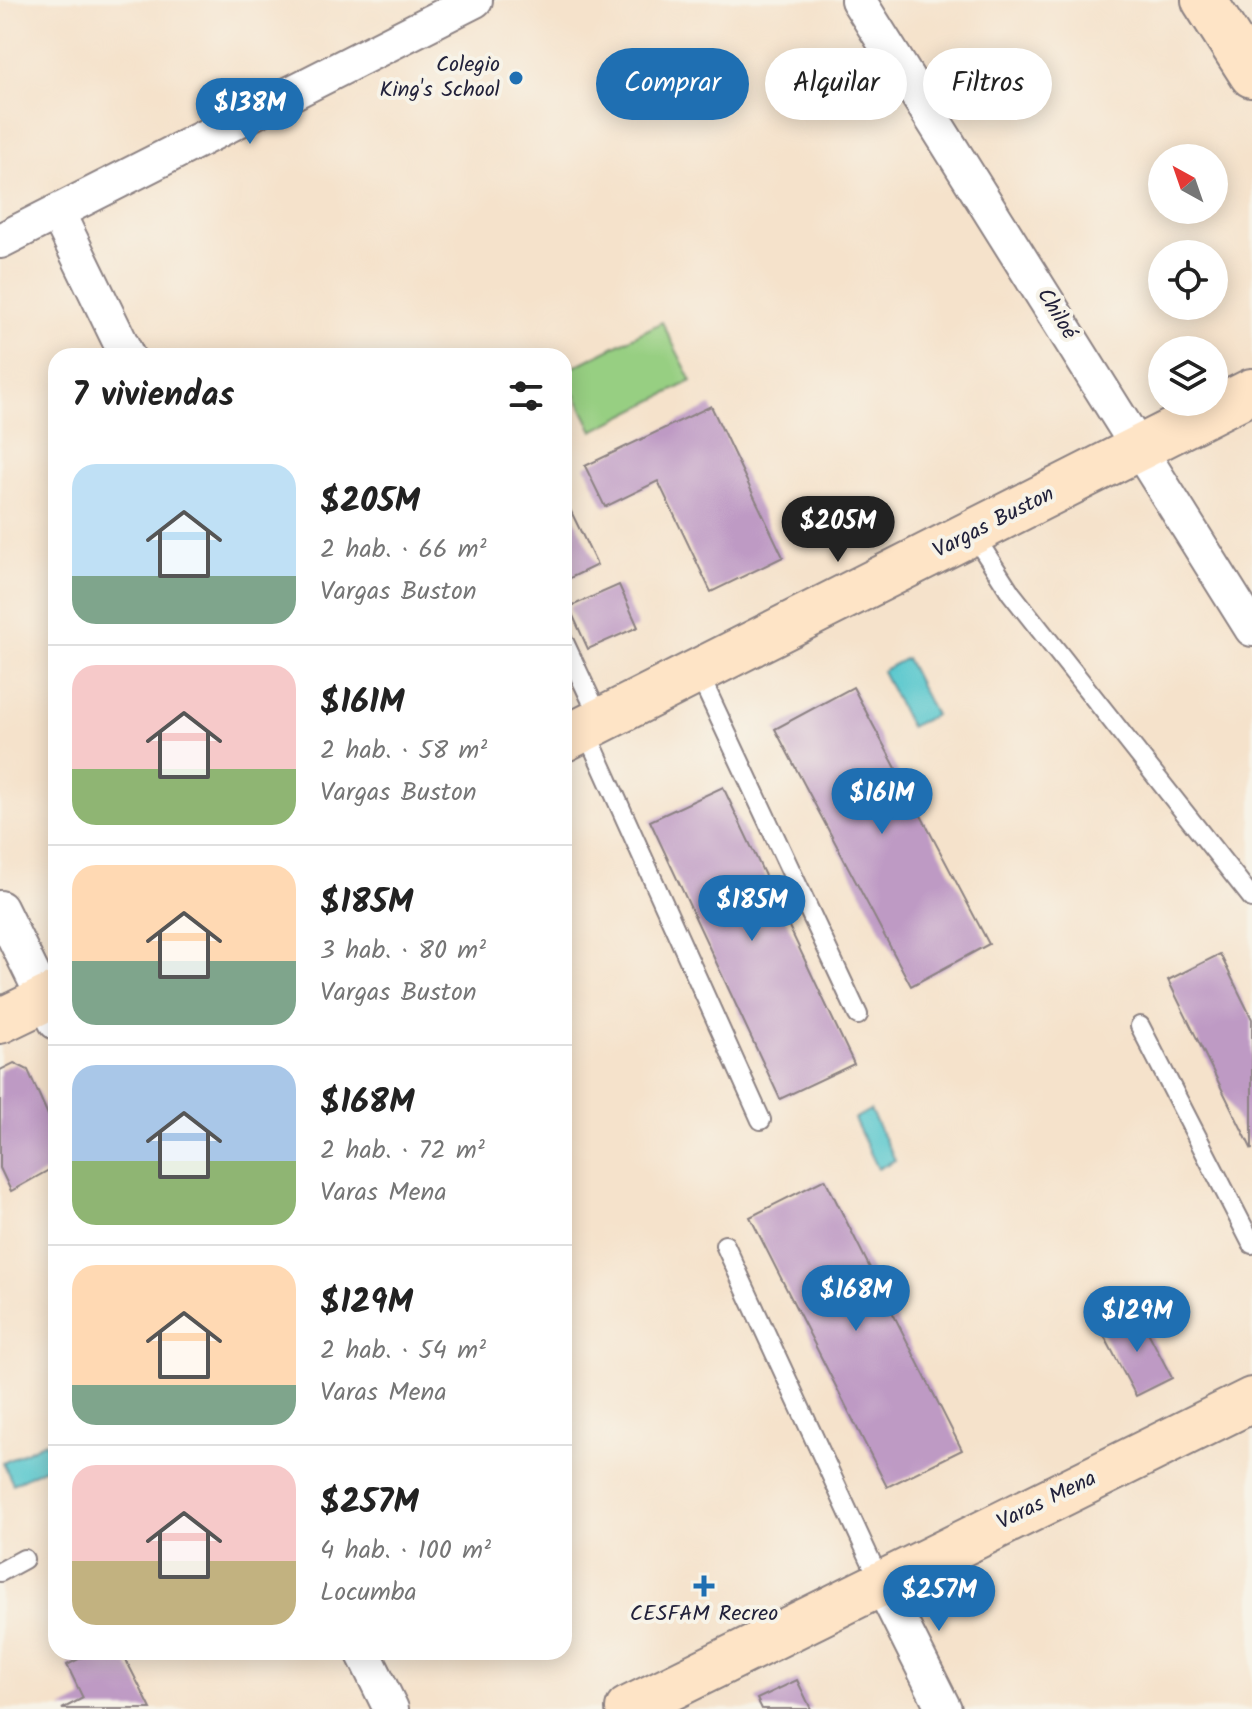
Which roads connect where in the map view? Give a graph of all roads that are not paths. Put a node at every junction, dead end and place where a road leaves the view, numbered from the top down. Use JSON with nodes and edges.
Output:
{"nodes":[{"id":1,"x":475,"y":0,"type":"edge"},
{"id":2,"x":858,"y":0,"type":"edge"},
{"id":3,"x":1204,"y":0,"type":"edge"},
{"id":4,"x":1252,"y":75,"type":"edge"},
{"id":5,"x":57,"y":212,"type":"junction"},
{"id":6,"x":0,"y":241,"type":"edge"},
{"id":7,"x":123,"y":348,"type":"edge"},
{"id":8,"x":1252,"y":391,"type":"edge"},
{"id":9,"x":1142,"y":449,"type":"junction"},
{"id":10,"x":973,"y":534,"type":"junction"},
{"id":11,"x":1252,"y":629,"type":"edge"},
{"id":12,"x":698,"y":672,"type":"junction"},
{"id":13,"x":572,"y":679,"type":"edge"},
{"id":14,"x":583,"y":729,"type":"edge"},
{"id":15,"x":1252,"y":898,"type":"edge"},
{"id":16,"x":0,"y":908,"type":"edge"},
{"id":17,"x":48,"y":998,"type":"edge"},
{"id":18,"x":48,"y":1006,"type":"edge"},
{"id":19,"x":858,"y":1015,"type":"dead end"},
{"id":20,"x":0,"y":1021,"type":"edge"},
{"id":21,"x":1140,"y":1026,"type":"dead end"},
{"id":22,"x":761,"y":1120,"type":"dead end"},
{"id":23,"x":1252,"y":1244,"type":"edge"},
{"id":24,"x":725,"y":1245,"type":"dead end"},
{"id":25,"x":1252,"y":1400,"type":"edge"},
{"id":26,"x":24,"y":1559,"type":"dead end"},
{"id":27,"x":0,"y":1572,"type":"edge"},
{"id":28,"x":881,"y":1583,"type":"junction"},
{"id":29,"x":367,"y":1660,"type":"edge"},
{"id":30,"x":391,"y":1709,"type":"edge"},
{"id":31,"x":628,"y":1709,"type":"edge"},
{"id":32,"x":944,"y":1709,"type":"edge"}],
"edges":[{"from":1,"to":5,"type":"street"},
{"from":2,"to":9,"type":"street","name":"Chiloé"},
{"from":3,"to":4,"type":"street"},
{"from":5,"to":6,"type":"street"},
{"from":5,"to":7,"type":"street"},
{"from":8,"to":9,"type":"street","name":"Vargas Buston"},
{"from":9,"to":10,"type":"street","name":"Vargas Buston"},
{"from":9,"to":11,"type":"street","name":"Chiloé"},
{"from":10,"to":12,"type":"street","name":"Vargas Buston"},
{"from":10,"to":15,"type":"lane"},
{"from":12,"to":14,"type":"street","name":"Vargas Buston"},
{"from":12,"to":19,"type":"lane"},
{"from":13,"to":14,"type":"lane"},
{"from":14,"to":22,"type":"lane"},
{"from":16,"to":17,"type":"street"},
{"from":18,"to":20,"type":"street"},
{"from":21,"to":23,"type":"lane"},
{"from":24,"to":28,"type":"lane"},
{"from":25,"to":28,"type":"street","name":"Varas Mena"},
{"from":26,"to":27,"type":"lane"},
{"from":28,"to":31,"type":"street","name":"Varas Mena"},
{"from":28,"to":32,"type":"street"},
{"from":29,"to":30,"type":"street"}]}
